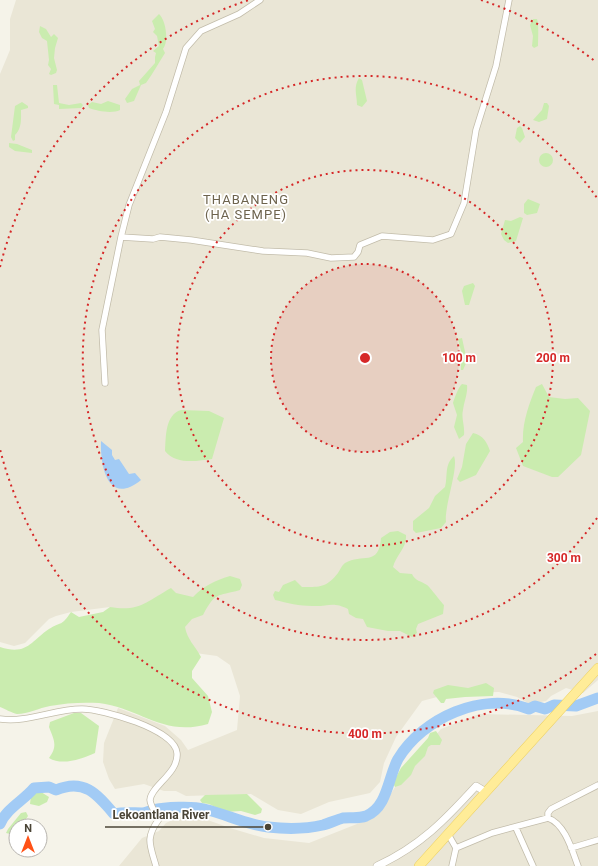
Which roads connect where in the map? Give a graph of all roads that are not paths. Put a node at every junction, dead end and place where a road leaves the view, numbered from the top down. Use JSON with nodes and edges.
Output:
{"nodes":[{"id":1,"x":260,"y":0,"type":"edge"},
{"id":2,"x":509,"y":0,"type":"edge"},
{"id":3,"x":121,"y":237,"type":"junction"},
{"id":4,"x":105,"y":383,"type":"dead end"},
{"id":5,"x":598,"y":668,"type":"edge"},
{"id":6,"x":0,"y":719,"type":"edge"},
{"id":7,"x":598,"y":785,"type":"edge"},
{"id":8,"x":486,"y":792,"type":"junction"},
{"id":9,"x":548,"y":818,"type":"junction"},
{"id":10,"x":516,"y":828,"type":"junction"},
{"id":11,"x":448,"y":834,"type":"junction"},
{"id":12,"x":598,"y":840,"type":"edge"},
{"id":13,"x":456,"y":848,"type":"junction"},
{"id":14,"x":571,"y":848,"type":"junction"},
{"id":15,"x":156,"y":866,"type":"edge"},
{"id":16,"x":377,"y":866,"type":"edge"},
{"id":17,"x":419,"y":866,"type":"edge"},
{"id":18,"x":452,"y":866,"type":"edge"},
{"id":19,"x":533,"y":866,"type":"edge"},
{"id":20,"x":578,"y":866,"type":"edge"}],
"edges":[{"from":1,"to":3,"type":"street"},
{"from":2,"to":3,"type":"street"},
{"from":3,"to":4,"type":"street"},
{"from":5,"to":8,"type":"main road"},
{"from":6,"to":15,"type":"street"},
{"from":7,"to":9,"type":"street"},
{"from":8,"to":11,"type":"main road"},
{"from":8,"to":16,"type":"street"},
{"from":9,"to":10,"type":"street"},
{"from":9,"to":14,"type":"street"},
{"from":10,"to":13,"type":"street"},
{"from":10,"to":19,"type":"street"},
{"from":11,"to":13,"type":"street"},
{"from":11,"to":17,"type":"main road"},
{"from":12,"to":14,"type":"street"},
{"from":13,"to":18,"type":"street"},
{"from":14,"to":20,"type":"street"}]}
